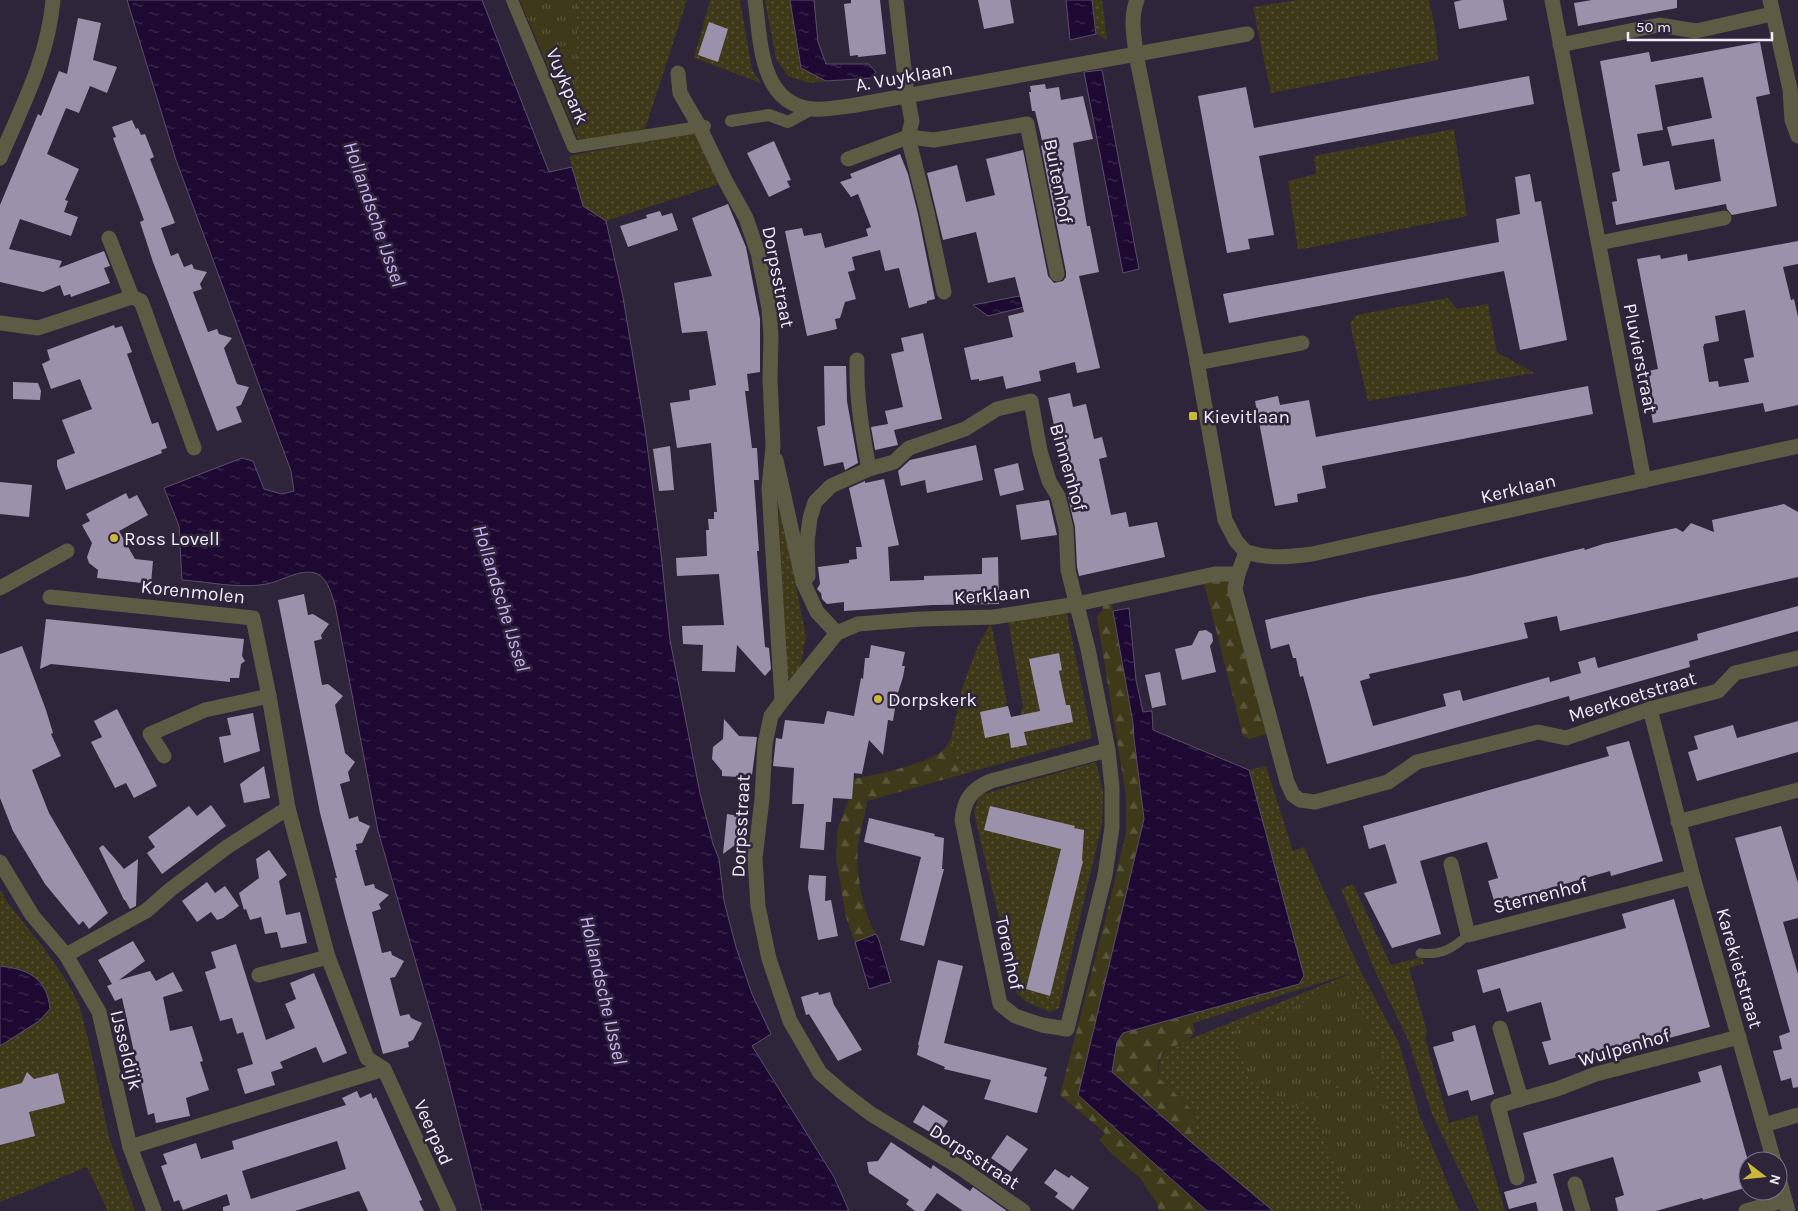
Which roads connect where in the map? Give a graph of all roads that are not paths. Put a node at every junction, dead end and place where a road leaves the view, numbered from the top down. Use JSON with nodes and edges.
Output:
{"nodes":[{"id":1,"x":53,"y":0,"type":"edge"},
{"id":2,"x":512,"y":0,"type":"edge"},
{"id":3,"x":755,"y":0,"type":"edge"},
{"id":4,"x":896,"y":0,"type":"edge"},
{"id":5,"x":1137,"y":0,"type":"edge"},
{"id":6,"x":1552,"y":0,"type":"edge"},
{"id":7,"x":1771,"y":7,"type":"edge"},
{"id":8,"x":1247,"y":34,"type":"dead end"},
{"id":9,"x":1560,"y":45,"type":"junction"},
{"id":10,"x":1136,"y":54,"type":"junction"},
{"id":11,"x":678,"y":73,"type":"dead end"},
{"id":12,"x":907,"y":96,"type":"junction"},
{"id":13,"x":812,"y":109,"type":"junction"},
{"id":14,"x":731,"y":122,"type":"dead end"},
{"id":15,"x":702,"y":126,"type":"junction"},
{"id":16,"x":1798,"y":136,"type":"edge"},
{"id":17,"x":908,"y":137,"type":"junction"},
{"id":18,"x":0,"y":158,"type":"edge"},
{"id":19,"x":848,"y":159,"type":"dead end"},
{"id":20,"x":1724,"y":218,"type":"dead end"},
{"id":21,"x":109,"y":238,"type":"dead end"},
{"id":22,"x":1599,"y":243,"type":"junction"},
{"id":23,"x":1056,"y":274,"type":"dead end"},
{"id":24,"x":944,"y":292,"type":"dead end"},
{"id":25,"x":132,"y":297,"type":"junction"},
{"id":26,"x":0,"y":323,"type":"edge"},
{"id":27,"x":1302,"y":343,"type":"dead end"},
{"id":28,"x":857,"y":360,"type":"dead end"},
{"id":29,"x":1197,"y":363,"type":"junction"},
{"id":30,"x":773,"y":446,"type":"junction"},
{"id":31,"x":1798,"y":446,"type":"edge"},
{"id":32,"x":194,"y":448,"type":"dead end"},
{"id":33,"x":869,"y":469,"type":"junction"},
{"id":34,"x":1644,"y":481,"type":"junction"},
{"id":35,"x":67,"y":551,"type":"dead end"},
{"id":36,"x":1246,"y":552,"type":"junction"},
{"id":37,"x":1238,"y":574,"type":"junction"},
{"id":38,"x":803,"y":582,"type":"junction"},
{"id":39,"x":0,"y":588,"type":"edge"},
{"id":40,"x":50,"y":597,"type":"dead end"},
{"id":41,"x":1077,"y":604,"type":"junction"},
{"id":42,"x":837,"y":632,"type":"junction"},
{"id":43,"x":1798,"y":658,"type":"edge"},
{"id":44,"x":269,"y":696,"type":"junction"},
{"id":45,"x":782,"y":701,"type":"junction"},
{"id":46,"x":1650,"y":709,"type":"junction"},
{"id":47,"x":1108,"y":750,"type":"junction"},
{"id":48,"x":164,"y":756,"type":"dead end"},
{"id":49,"x":1798,"y":790,"type":"edge"},
{"id":50,"x":288,"y":808,"type":"junction"},
{"id":51,"x":1678,"y":822,"type":"junction"},
{"id":52,"x":0,"y":862,"type":"edge"},
{"id":53,"x":1451,"y":864,"type":"dead end"},
{"id":54,"x":1693,"y":877,"type":"junction"},
{"id":55,"x":1468,"y":935,"type":"junction"},
{"id":56,"x":1420,"y":953,"type":"dead end"},
{"id":57,"x":66,"y":955,"type":"junction"},
{"id":58,"x":328,"y":956,"type":"junction"},
{"id":59,"x":259,"y":975,"type":"dead end"},
{"id":60,"x":1500,"y":1028,"type":"dead end"},
{"id":61,"x":1739,"y":1037,"type":"junction"},
{"id":62,"x":384,"y":1069,"type":"junction"},
{"id":63,"x":1521,"y":1099,"type":"junction"},
{"id":64,"x":1798,"y":1115,"type":"edge"},
{"id":65,"x":1764,"y":1125,"type":"junction"},
{"id":66,"x":130,"y":1147,"type":"junction"},
{"id":67,"x":1771,"y":1151,"type":"edge"},
{"id":68,"x":1517,"y":1178,"type":"dead end"},
{"id":69,"x":1575,"y":1184,"type":"dead end"},
{"id":70,"x":1787,"y":1205,"type":"edge"},
{"id":71,"x":154,"y":1211,"type":"edge"},
{"id":72,"x":448,"y":1211,"type":"edge"},
{"id":73,"x":1023,"y":1211,"type":"edge"},
{"id":74,"x":1583,"y":1211,"type":"edge"},
{"id":75,"x":1746,"y":1211,"type":"edge"}],
"edges":[{"from":1,"to":18,"type":"street"},
{"from":2,"to":15,"type":"street","name":"Vuykpark"},
{"from":3,"to":13,"type":"street","name":"A. Vuyklaan"},
{"from":4,"to":12,"type":"street"},
{"from":5,"to":10,"type":"street"},
{"from":6,"to":9,"type":"street","name":"Pluvierstraat"},
{"from":7,"to":9,"type":"street"},
{"from":7,"to":16,"type":"street"},
{"from":8,"to":10,"type":"street"},
{"from":9,"to":22,"type":"street","name":"Pluvierstraat"},
{"from":10,"to":12,"type":"street","name":"A. Vuyklaan"},
{"from":10,"to":29,"type":"street"},
{"from":11,"to":15,"type":"street","name":"Dorpsstraat"},
{"from":12,"to":13,"type":"street","name":"A. Vuyklaan"},
{"from":12,"to":17,"type":"street"},
{"from":13,"to":14,"type":"street"},
{"from":15,"to":30,"type":"street","name":"Dorpsstraat"},
{"from":17,"to":19,"type":"street","name":"Buitenhof"},
{"from":17,"to":23,"type":"street","name":"Buitenhof"},
{"from":17,"to":24,"type":"street"},
{"from":20,"to":22,"type":"street"},
{"from":21,"to":25,"type":"street"},
{"from":22,"to":34,"type":"street","name":"Pluvierstraat"},
{"from":25,"to":26,"type":"street"},
{"from":25,"to":32,"type":"street"},
{"from":27,"to":29,"type":"street"},
{"from":28,"to":33,"type":"street"},
{"from":29,"to":36,"type":"street"},
{"from":30,"to":38,"type":"street","name":"Dorpsstraat"},
{"from":30,"to":45,"type":"street","name":"Dorpsstraat"},
{"from":31,"to":34,"type":"street","name":"Kerklaan"},
{"from":33,"to":38,"type":"street","name":"Binnenhof"},
{"from":33,"to":41,"type":"street","name":"Binnenhof"},
{"from":34,"to":36,"type":"street","name":"Kerklaan"},
{"from":35,"to":39,"type":"street"},
{"from":36,"to":37,"type":"street"},
{"from":37,"to":41,"type":"street","name":"Kerklaan"},
{"from":37,"to":46,"type":"street","name":"Meerkoetstraat"},
{"from":38,"to":42,"type":"street","name":"Dorpsstraat"},
{"from":40,"to":44,"type":"street","name":"Korenmolen"},
{"from":41,"to":42,"type":"street","name":"Kerklaan"},
{"from":41,"to":47,"type":"street","name":"Torenhof"},
{"from":42,"to":45,"type":"street"},
{"from":43,"to":46,"type":"street","name":"Meerkoetstraat"},
{"from":44,"to":48,"type":"street"},
{"from":44,"to":50,"type":"street"},
{"from":45,"to":73,"type":"street","name":"Dorpsstraat"},
{"from":46,"to":51,"type":"street","name":"Karekietstraat"},
{"from":47,"to":47,"type":"street","name":"Torenhof"},
{"from":49,"to":51,"type":"street"},
{"from":50,"to":57,"type":"street"},
{"from":50,"to":58,"type":"street"},
{"from":51,"to":54,"type":"street","name":"Karekietstraat"},
{"from":52,"to":57,"type":"street","name":"IJsseldijk"},
{"from":53,"to":55,"type":"street"},
{"from":54,"to":55,"type":"street","name":"Sternenhof"},
{"from":54,"to":61,"type":"street","name":"Karekietstraat"},
{"from":55,"to":56,"type":"lane"},
{"from":57,"to":66,"type":"street","name":"IJsseldijk"},
{"from":58,"to":59,"type":"street"},
{"from":58,"to":62,"type":"street"},
{"from":60,"to":63,"type":"street"},
{"from":61,"to":63,"type":"street","name":"Wulpenhof"},
{"from":61,"to":65,"type":"street","name":"Karekietstraat"},
{"from":62,"to":66,"type":"street"},
{"from":62,"to":72,"type":"street","name":"Veerpad"},
{"from":63,"to":68,"type":"street","name":"Wulpenhof"},
{"from":64,"to":65,"type":"street"},
{"from":65,"to":67,"type":"street","name":"Karekietstraat"},
{"from":66,"to":71,"type":"street","name":"IJsseldijk"},
{"from":69,"to":74,"type":"street"},
{"from":70,"to":75,"type":"street"}]}
